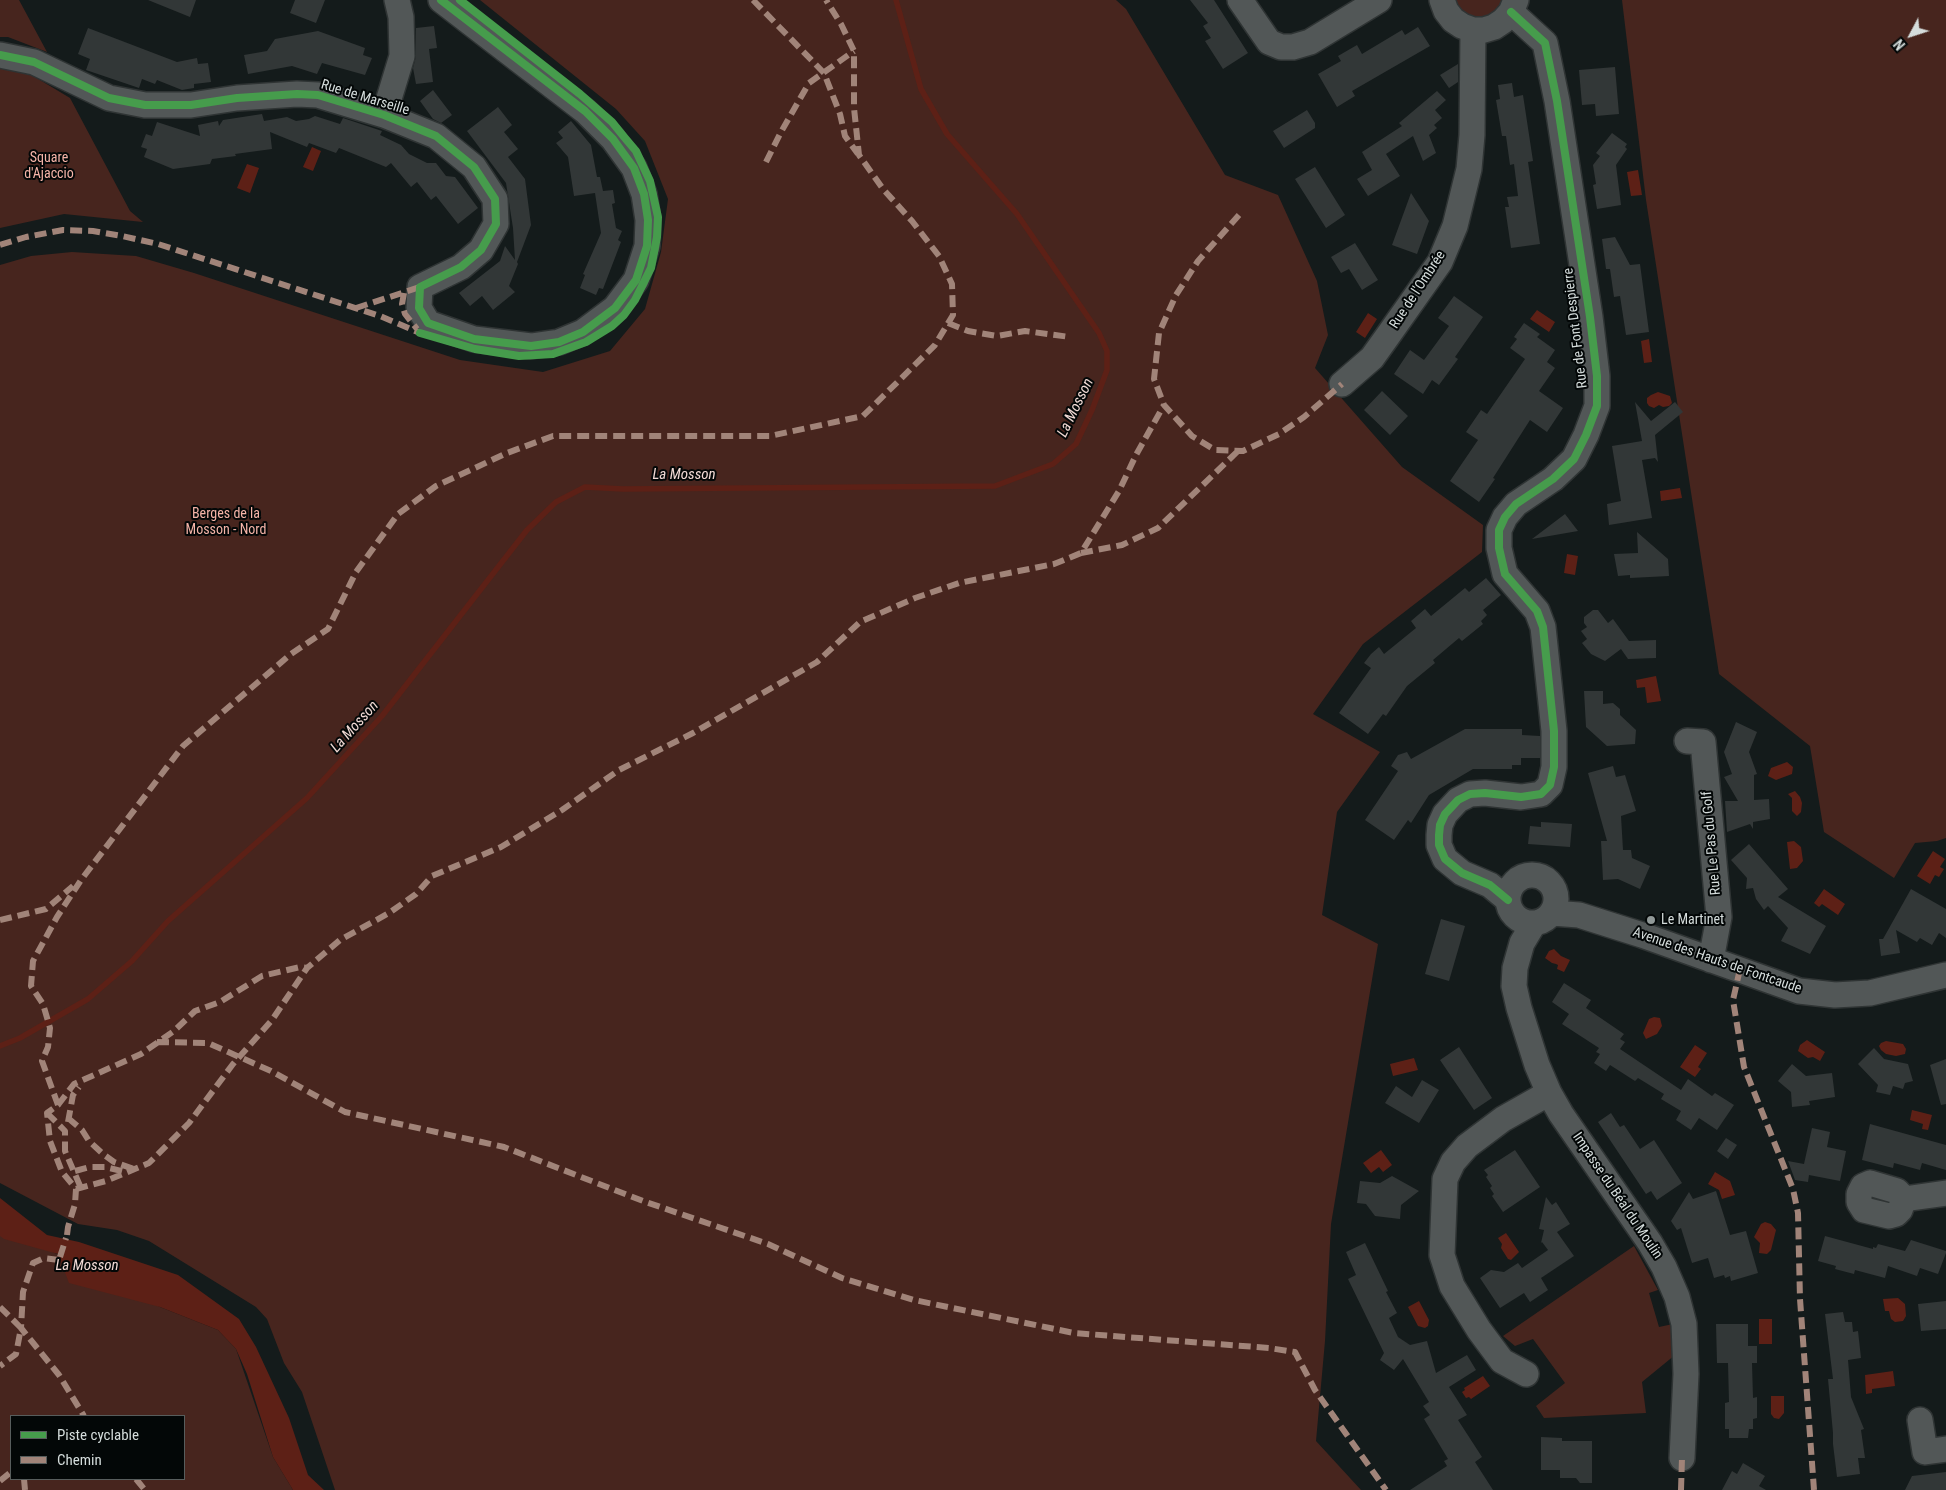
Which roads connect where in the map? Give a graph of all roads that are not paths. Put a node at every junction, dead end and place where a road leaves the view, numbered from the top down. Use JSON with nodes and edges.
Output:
{"nodes":[{"id":1,"x":396,"y":0,"type":"edge"},
{"id":2,"x":441,"y":0,"type":"edge"},
{"id":3,"x":1240,"y":0,"type":"edge"},
{"id":4,"x":1379,"y":0,"type":"edge"},
{"id":5,"x":1442,"y":0,"type":"edge"},
{"id":6,"x":1513,"y":6,"type":"edge"},
{"id":7,"x":1472,"y":30,"type":"junction"},
{"id":8,"x":0,"y":54,"type":"edge"},
{"id":9,"x":384,"y":114,"type":"junction"},
{"id":10,"x":1342,"y":384,"type":"dead end"},
{"id":11,"x":1687,"y":741,"type":"dead end"},
{"id":12,"x":1524,"y":909,"type":"junction"},
{"id":13,"x":1711,"y":960,"type":"junction"},
{"id":14,"x":1946,"y":975,"type":"edge"},
{"id":15,"x":1549,"y":1093,"type":"junction"},
{"id":16,"x":1946,"y":1193,"type":"edge"},
{"id":17,"x":1904,"y":1199,"type":"dead end"},
{"id":18,"x":1526,"y":1374,"type":"dead end"},
{"id":19,"x":1920,"y":1420,"type":"dead end"},
{"id":20,"x":1946,"y":1450,"type":"edge"},
{"id":21,"x":1682,"y":1458,"type":"dead end"}],
"edges":[{"from":1,"to":9,"type":"street"},
{"from":2,"to":9,"type":"street","name":"Rue de Marseille"},
{"from":3,"to":4,"type":"street"},
{"from":5,"to":7,"type":"street"},
{"from":6,"to":7,"type":"street"},
{"from":6,"to":12,"type":"street","name":"Rue de Font Despierre"},
{"from":7,"to":10,"type":"street","name":"Rue de l'Ombrée"},
{"from":8,"to":9,"type":"street","name":"Rue de Marseille"},
{"from":11,"to":13,"type":"street","name":"Rue Le Pas du Golf"},
{"from":12,"to":13,"type":"street","name":"Avenue des Hauts de Fontcaude"},
{"from":12,"to":15,"type":"street","name":"Impasse du Béal du Moulin"},
{"from":13,"to":14,"type":"street","name":"Avenue des Hauts de Fontcaude"},
{"from":15,"to":18,"type":"street"},
{"from":15,"to":21,"type":"street","name":"Impasse du Béal du Moulin"},
{"from":16,"to":17,"type":"street"},
{"from":19,"to":20,"type":"street"}]}
